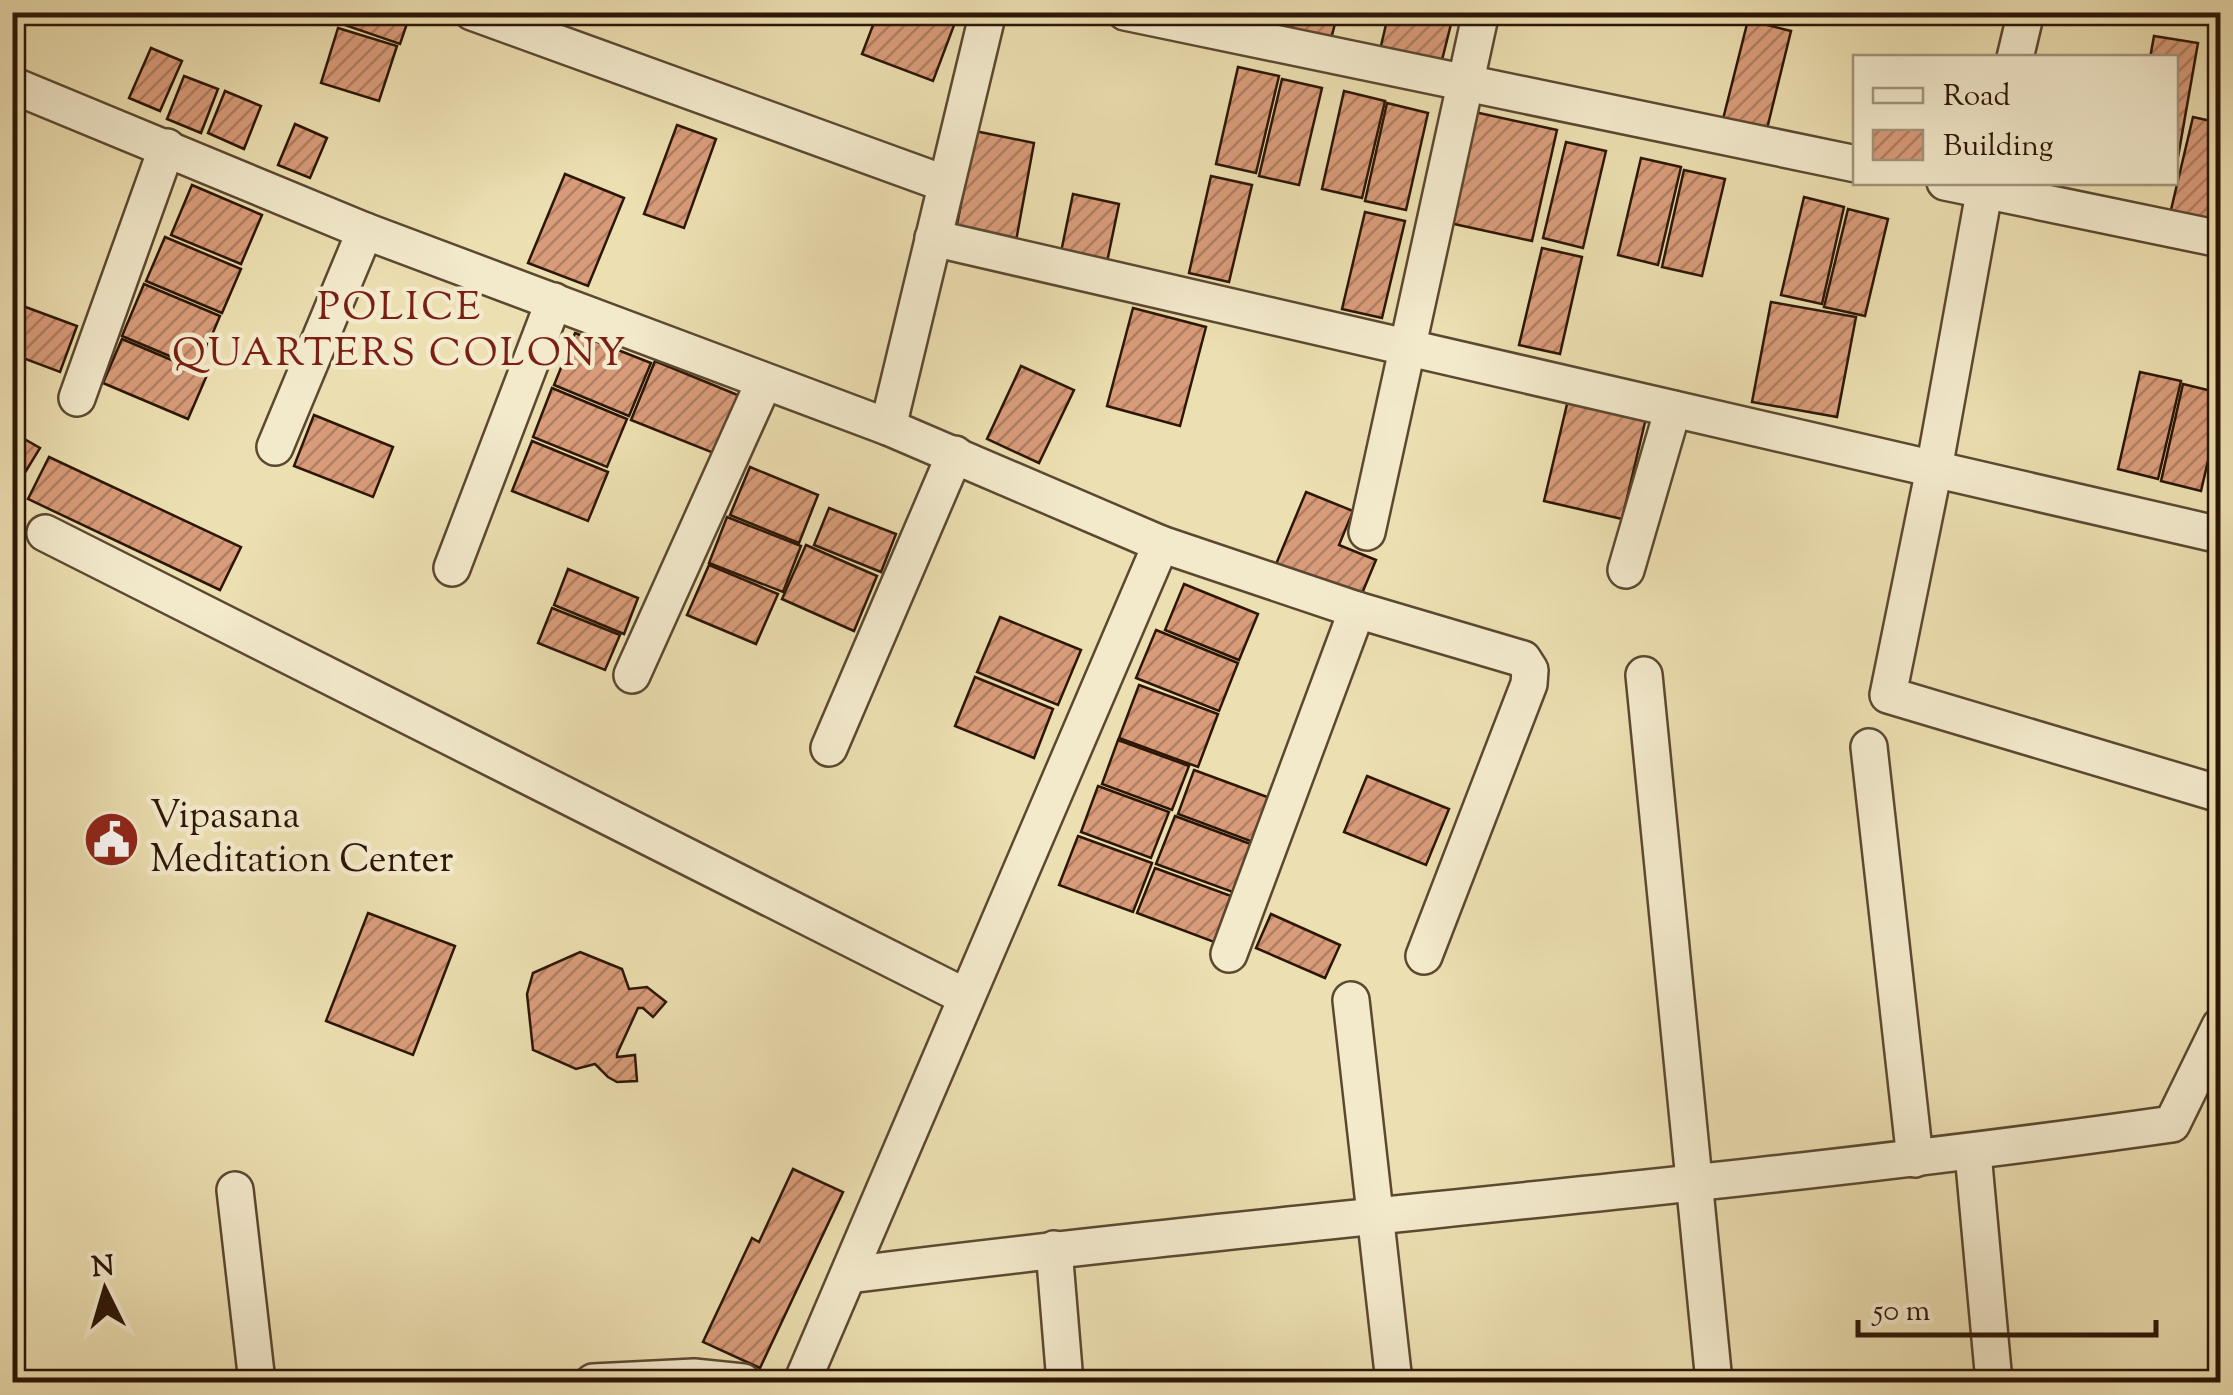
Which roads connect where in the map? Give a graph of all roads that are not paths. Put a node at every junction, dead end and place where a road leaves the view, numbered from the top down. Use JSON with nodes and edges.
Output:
{"nodes":[{"id":1,"x":472,"y":12,"type":"edge"},
{"id":2,"x":988,"y":12,"type":"edge"},
{"id":3,"x":1125,"y":12,"type":"edge"},
{"id":4,"x":1481,"y":12,"type":"edge"},
{"id":5,"x":2026,"y":12,"type":"edge"},
{"id":6,"x":2016,"y":55,"type":"edge"},
{"id":7,"x":1464,"y":83,"type":"junction"},
{"id":8,"x":12,"y":85,"type":"edge"},
{"id":9,"x":167,"y":147,"type":"junction"},
{"id":10,"x":1853,"y":163,"type":"edge"},
{"id":11,"x":946,"y":184,"type":"junction"},
{"id":12,"x":1985,"y":186,"type":"edge"},
{"id":13,"x":365,"y":231,"type":"junction"},
{"id":14,"x":932,"y":238,"type":"junction"},
{"id":15,"x":2220,"y":239,"type":"edge"},
{"id":16,"x":554,"y":301,"type":"junction"},
{"id":17,"x":1408,"y":348,"type":"junction"},
{"id":18,"x":764,"y":382,"type":"junction"},
{"id":19,"x":77,"y":398,"type":"dead end"},
{"id":20,"x":1673,"y":409,"type":"junction"},
{"id":21,"x":888,"y":427,"type":"junction"},
{"id":22,"x":276,"y":447,"type":"dead end"},
{"id":23,"x":955,"y":454,"type":"junction"},
{"id":24,"x":1934,"y":469,"type":"junction"},
{"id":25,"x":1367,"y":532,"type":"dead end"},
{"id":26,"x":45,"y":533,"type":"dead end"},
{"id":27,"x":2220,"y":535,"type":"edge"},
{"id":28,"x":1161,"y":544,"type":"junction"},
{"id":29,"x":452,"y":568,"type":"dead end"},
{"id":30,"x":1626,"y":570,"type":"dead end"},
{"id":31,"x":1357,"y":610,"type":"junction"},
{"id":32,"x":1644,"y":674,"type":"dead end"},
{"id":33,"x":632,"y":675,"type":"dead end"},
{"id":34,"x":1869,"y":747,"type":"dead end"},
{"id":35,"x":829,"y":748,"type":"dead end"},
{"id":36,"x":2220,"y":794,"type":"edge"},
{"id":37,"x":1229,"y":954,"type":"dead end"},
{"id":38,"x":1424,"y":956,"type":"dead end"},
{"id":39,"x":966,"y":996,"type":"junction"},
{"id":40,"x":1352,"y":1000,"type":"dead end"},
{"id":41,"x":2220,"y":1026,"type":"edge"},
{"id":42,"x":1973,"y":1153,"type":"junction"},
{"id":43,"x":1915,"y":1159,"type":"junction"},
{"id":44,"x":1694,"y":1180,"type":"junction"},
{"id":45,"x":235,"y":1190,"type":"dead end"},
{"id":46,"x":1374,"y":1214,"type":"junction"},
{"id":47,"x":1054,"y":1249,"type":"junction"},
{"id":48,"x":849,"y":1276,"type":"junction"},
{"id":49,"x":256,"y":1382,"type":"edge"},
{"id":50,"x":593,"y":1382,"type":"edge"},
{"id":51,"x":743,"y":1382,"type":"edge"},
{"id":52,"x":802,"y":1382,"type":"edge"},
{"id":53,"x":1065,"y":1382,"type":"edge"},
{"id":54,"x":1394,"y":1382,"type":"edge"},
{"id":55,"x":1714,"y":1382,"type":"edge"},
{"id":56,"x":1994,"y":1382,"type":"edge"}],
"edges":[{"from":1,"to":11,"type":"street"},
{"from":2,"to":11,"type":"street"},
{"from":3,"to":7,"type":"street"},
{"from":4,"to":7,"type":"street"},
{"from":5,"to":6,"type":"street"},
{"from":7,"to":10,"type":"street"},
{"from":7,"to":17,"type":"street"},
{"from":8,"to":9,"type":"street"},
{"from":9,"to":13,"type":"street"},
{"from":9,"to":19,"type":"street"},
{"from":11,"to":14,"type":"street"},
{"from":12,"to":15,"type":"street"},
{"from":12,"to":24,"type":"street"},
{"from":13,"to":16,"type":"street"},
{"from":13,"to":22,"type":"street"},
{"from":14,"to":17,"type":"street"},
{"from":14,"to":21,"type":"street"},
{"from":16,"to":18,"type":"street"},
{"from":16,"to":29,"type":"street"},
{"from":17,"to":20,"type":"street"},
{"from":17,"to":25,"type":"street"},
{"from":18,"to":21,"type":"street"},
{"from":18,"to":33,"type":"street"},
{"from":20,"to":24,"type":"street"},
{"from":20,"to":30,"type":"street"},
{"from":21,"to":23,"type":"street"},
{"from":23,"to":28,"type":"street"},
{"from":23,"to":35,"type":"street"},
{"from":24,"to":27,"type":"street"},
{"from":24,"to":36,"type":"street"},
{"from":26,"to":39,"type":"street"},
{"from":28,"to":31,"type":"street"},
{"from":28,"to":39,"type":"street"},
{"from":31,"to":37,"type":"street"},
{"from":31,"to":38,"type":"street"},
{"from":32,"to":44,"type":"street"},
{"from":34,"to":43,"type":"street"},
{"from":39,"to":48,"type":"street"},
{"from":40,"to":46,"type":"street"},
{"from":41,"to":42,"type":"street"},
{"from":42,"to":43,"type":"street"},
{"from":42,"to":56,"type":"street"},
{"from":43,"to":44,"type":"street"},
{"from":44,"to":46,"type":"street"},
{"from":44,"to":55,"type":"street"},
{"from":45,"to":49,"type":"street"},
{"from":46,"to":47,"type":"street"},
{"from":46,"to":54,"type":"street"},
{"from":47,"to":48,"type":"street"},
{"from":47,"to":53,"type":"street"},
{"from":48,"to":52,"type":"street"},
{"from":50,"to":51,"type":"street"}]}
